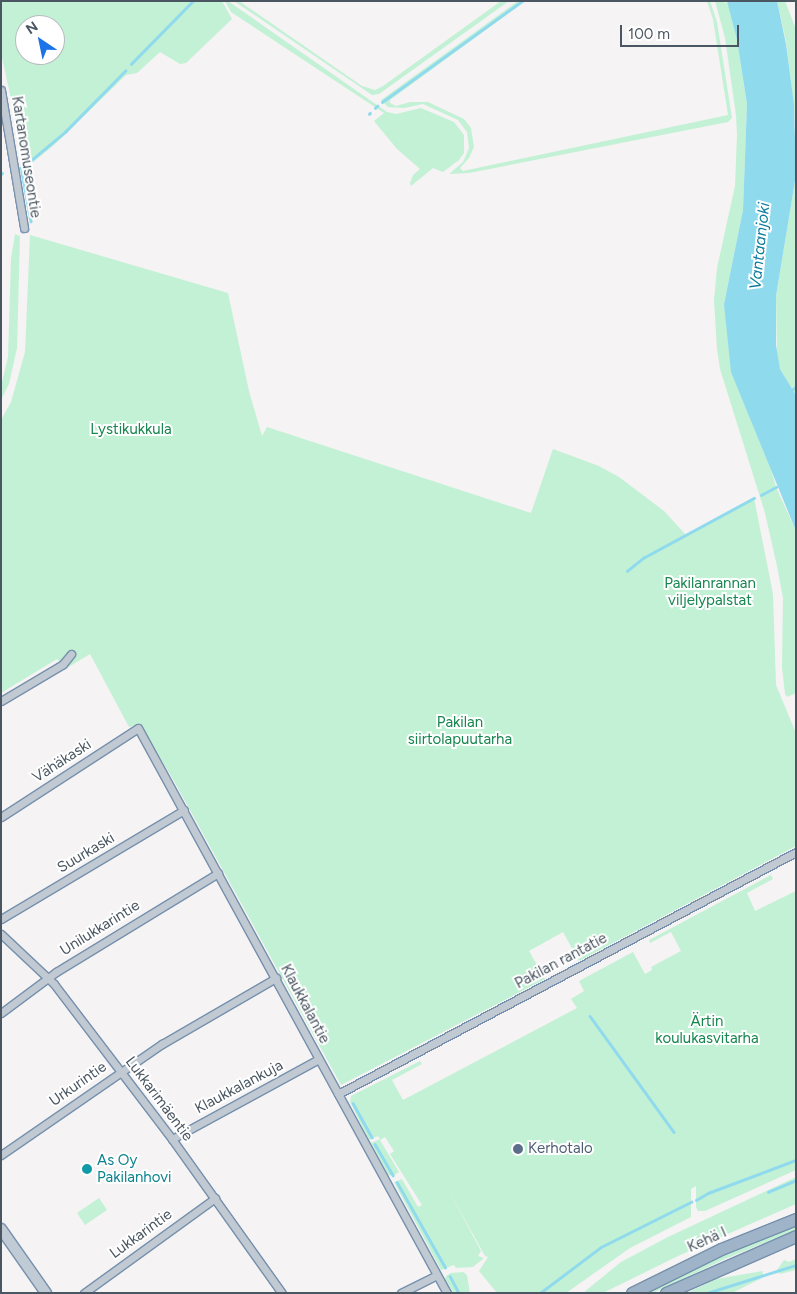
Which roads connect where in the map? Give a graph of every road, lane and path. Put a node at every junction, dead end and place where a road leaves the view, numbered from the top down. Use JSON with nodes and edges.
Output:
{"nodes":[{"id":1,"x":1,"y":90,"type":"edge"},
{"id":2,"x":24,"y":228,"type":"dead end"},
{"id":3,"x":71,"y":654,"type":"dead end"},
{"id":4,"x":1,"y":701,"type":"edge"},
{"id":5,"x":138,"y":728,"type":"joint"},
{"id":6,"x":184,"y":810,"type":"junction"},
{"id":7,"x":1,"y":817,"type":"edge"},
{"id":8,"x":796,"y":852,"type":"edge"},
{"id":9,"x":218,"y":873,"type":"junction"},
{"id":10,"x":1,"y":919,"type":"edge"},
{"id":11,"x":1,"y":934,"type":"edge"},
{"id":12,"x":48,"y":978,"type":"junction"},
{"id":13,"x":276,"y":978,"type":"junction"},
{"id":14,"x":1,"y":1013,"type":"edge"},
{"id":15,"x":319,"y":1059,"type":"junction"},
{"id":16,"x":121,"y":1071,"type":"junction"},
{"id":17,"x":338,"y":1094,"type":"junction"},
{"id":18,"x":172,"y":1139,"type":"junction"},
{"id":19,"x":1,"y":1155,"type":"edge"},
{"id":20,"x":215,"y":1198,"type":"junction"},
{"id":21,"x":796,"y":1219,"type":"edge"},
{"id":22,"x":1,"y":1229,"type":"edge"},
{"id":23,"x":796,"y":1236,"type":"edge"},
{"id":24,"x":5,"y":1244,"type":"edge"},
{"id":25,"x":437,"y":1275,"type":"junction"},
{"id":26,"x":46,"y":1293,"type":"edge"},
{"id":27,"x":84,"y":1293,"type":"edge"},
{"id":28,"x":282,"y":1293,"type":"edge"},
{"id":29,"x":401,"y":1293,"type":"edge"},
{"id":30,"x":447,"y":1293,"type":"edge"},
{"id":31,"x":632,"y":1293,"type":"edge"},
{"id":32,"x":666,"y":1293,"type":"edge"}],
"edges":[{"from":1,"to":2,"type":"street","name":"Kartanomuseontie"},
{"from":3,"to":4,"type":"street"},
{"from":5,"to":6,"type":"street","name":"Klaukkalantie"},
{"from":5,"to":7,"type":"street","name":"Vähäkaski"},
{"from":6,"to":9,"type":"street","name":"Klaukkalantie"},
{"from":6,"to":10,"type":"street","name":"Suurkaski"},
{"from":8,"to":17,"type":"street","name":"Pakilan rantatie"},
{"from":9,"to":12,"type":"street","name":"Unilukkarintie"},
{"from":9,"to":13,"type":"street","name":"Klaukkalantie"},
{"from":11,"to":12,"type":"street","name":"Lukkarimäentie"},
{"from":12,"to":14,"type":"street","name":"Unilukkarintie"},
{"from":12,"to":16,"type":"street","name":"Lukkarimäentie"},
{"from":13,"to":15,"type":"street","name":"Klaukkalantie"},
{"from":13,"to":16,"type":"street","name":"Urkurintie"},
{"from":15,"to":17,"type":"street","name":"Klaukkalantie"},
{"from":15,"to":18,"type":"street","name":"Klaukkalankuja"},
{"from":16,"to":18,"type":"street","name":"Lukkarimäentie"},
{"from":16,"to":19,"type":"street","name":"Urkurintie"},
{"from":17,"to":25,"type":"street","name":"Klaukkalantie"},
{"from":18,"to":20,"type":"street","name":"Lukkarimäentie"},
{"from":20,"to":27,"type":"street","name":"Lukkarintie"},
{"from":20,"to":28,"type":"street","name":"Lukkarimäentie"},
{"from":21,"to":31,"type":"highway","name":"Kehä I"},
{"from":22,"to":24,"type":"main road"},
{"from":23,"to":32,"type":"highway","name":"Kehä I"},
{"from":24,"to":26,"type":"main road"},
{"from":25,"to":29,"type":"street"},
{"from":25,"to":30,"type":"street","name":"Klaukkalantie"}]}
